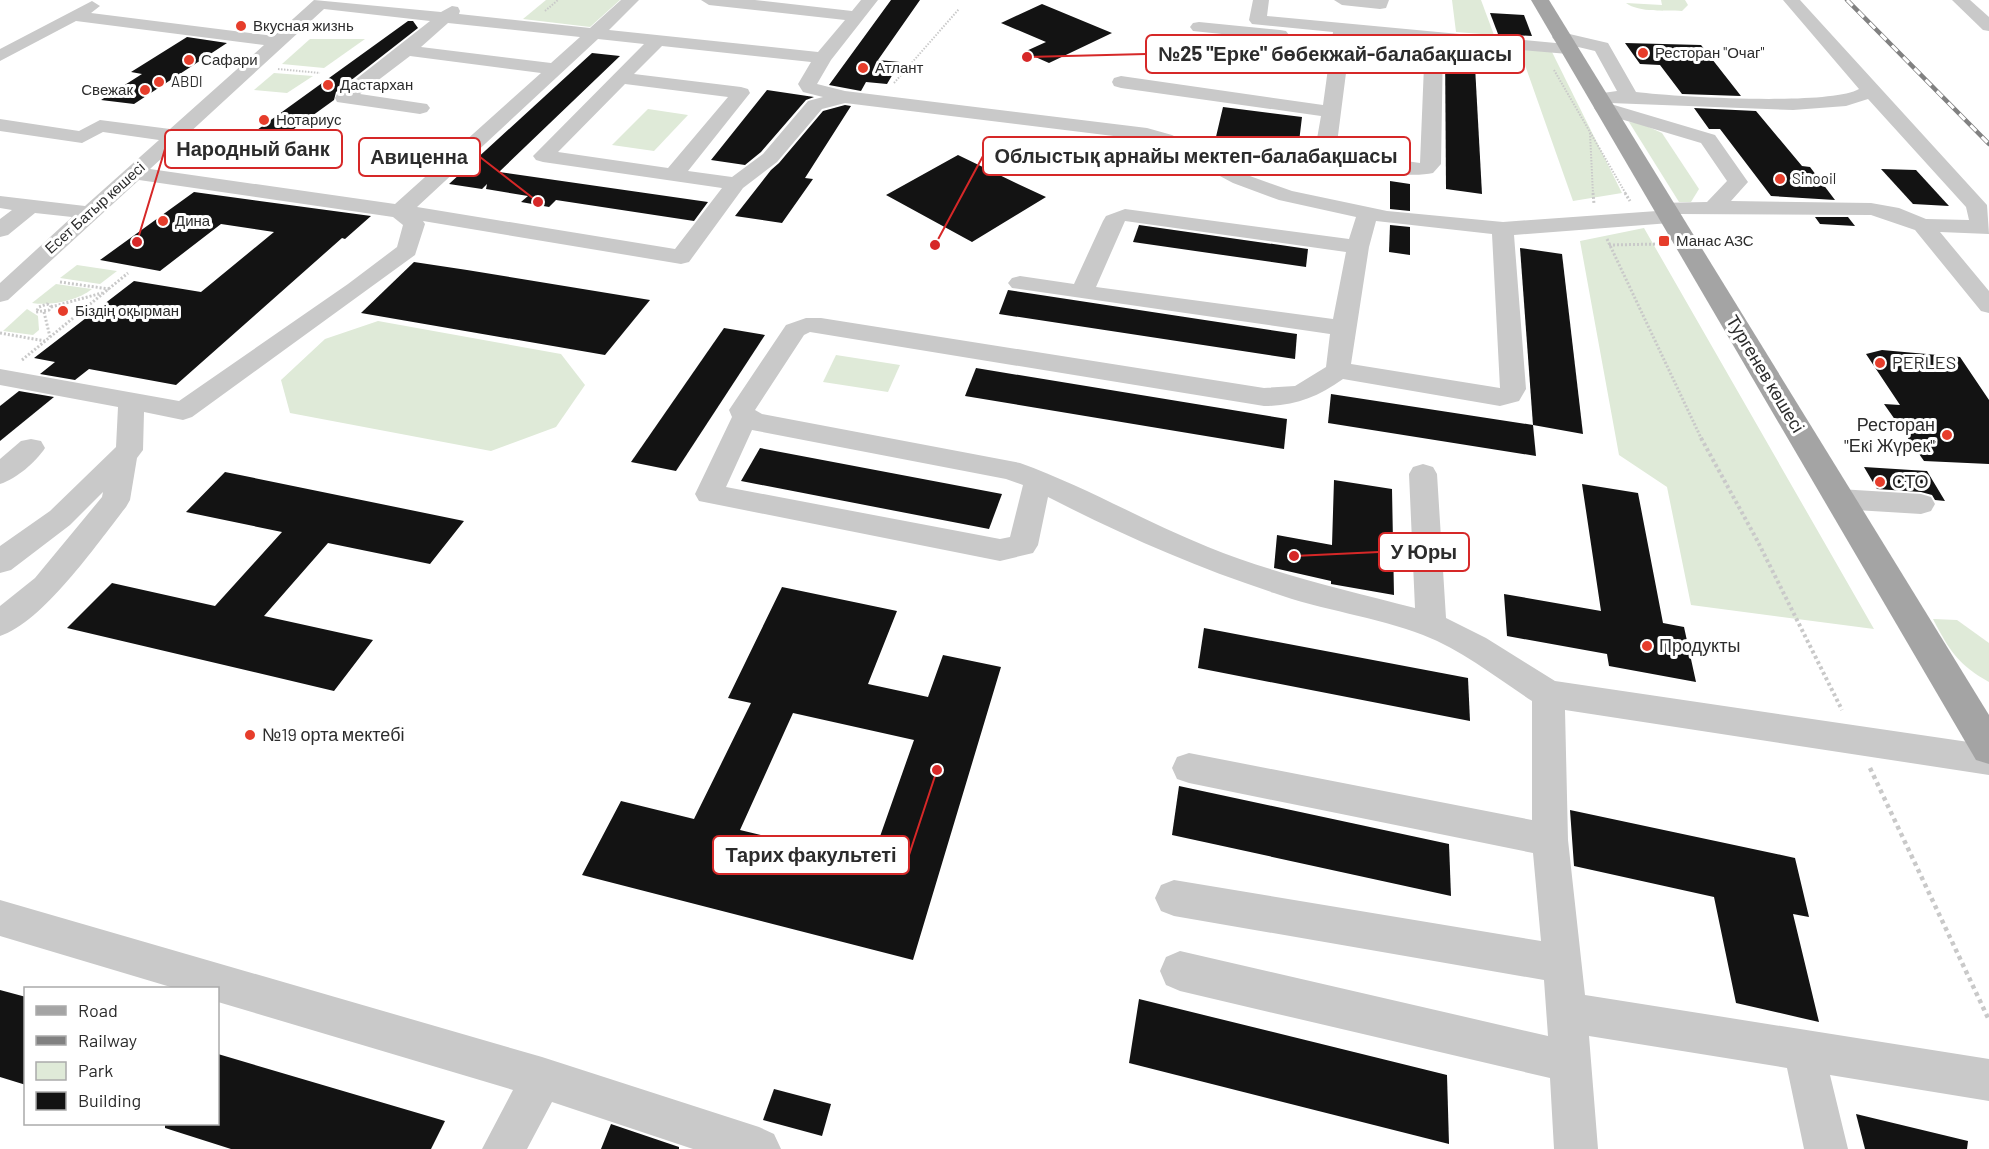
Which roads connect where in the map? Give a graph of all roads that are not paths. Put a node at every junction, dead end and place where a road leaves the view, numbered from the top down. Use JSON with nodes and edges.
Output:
{"nodes":[{"id":1,"x":104,"y":0,"type":"edge"},
{"id":2,"x":466,"y":0,"type":"edge"},
{"id":3,"x":631,"y":0,"type":"edge"},
{"id":4,"x":709,"y":0,"type":"edge"},
{"id":5,"x":870,"y":0,"type":"edge"},
{"id":6,"x":1261,"y":0,"type":"edge"},
{"id":7,"x":1342,"y":0,"type":"edge"},
{"id":8,"x":1381,"y":0,"type":"edge"},
{"id":9,"x":1791,"y":0,"type":"edge"},
{"id":10,"x":1960,"y":0,"type":"edge"},
{"id":11,"x":1545,"y":1,"type":"edge"},
{"id":12,"x":322,"y":2,"type":"edge"},
{"id":13,"x":74,"y":16,"type":"junction"},
{"id":14,"x":855,"y":16,"type":"junction"},
{"id":15,"x":442,"y":18,"type":"junction"},
{"id":16,"x":1953,"y":18,"type":"dead end"},
{"id":17,"x":1985,"y":23,"type":"edge"},
{"id":18,"x":1198,"y":27,"type":"dead end"},
{"id":19,"x":593,"y":35,"type":"junction"},
{"id":20,"x":1342,"y":35,"type":"junction"},
{"id":21,"x":1434,"y":36,"type":"junction"},
{"id":22,"x":279,"y":42,"type":"junction"},
{"id":23,"x":656,"y":42,"type":"junction"},
{"id":24,"x":1565,"y":43,"type":"junction"},
{"id":25,"x":406,"y":50,"type":"junction"},
{"id":26,"x":0,"y":56,"type":"edge"},
{"id":27,"x":823,"y":58,"type":"junction"},
{"id":28,"x":555,"y":69,"type":"junction"},
{"id":29,"x":621,"y":78,"type":"junction"},
{"id":30,"x":1121,"y":82,"type":"dead end"},
{"id":31,"x":1870,"y":90,"type":"junction"},
{"id":32,"x":845,"y":97,"type":"junction"},
{"id":33,"x":1610,"y":101,"type":"junction"},
{"id":34,"x":420,"y":108,"type":"dead end"},
{"id":35,"x":1331,"y":111,"type":"junction"},
{"id":36,"x":0,"y":124,"type":"edge"},
{"id":37,"x":175,"y":136,"type":"junction"},
{"id":38,"x":134,"y":173,"type":"junction"},
{"id":39,"x":674,"y":174,"type":"junction"},
{"id":40,"x":736,"y":184,"type":"junction"},
{"id":41,"x":0,"y":202,"type":"edge"},
{"id":42,"x":30,"y":207,"type":"junction"},
{"id":43,"x":1713,"y":208,"type":"junction"},
{"id":44,"x":529,"y":210,"type":"dead end"},
{"id":45,"x":400,"y":211,"type":"junction"},
{"id":46,"x":1667,"y":212,"type":"junction"},
{"id":47,"x":89,"y":213,"type":"junction"},
{"id":48,"x":1368,"y":213,"type":"junction"},
{"id":49,"x":1923,"y":225,"type":"junction"},
{"id":50,"x":1986,"y":227,"type":"edge"},
{"id":51,"x":511,"y":229,"type":"junction"},
{"id":52,"x":1503,"y":229,"type":"junction"},
{"id":53,"x":0,"y":230,"type":"edge"},
{"id":54,"x":1358,"y":248,"type":"junction"},
{"id":55,"x":1020,"y":283,"type":"dead end"},
{"id":56,"x":1082,"y":292,"type":"junction"},
{"id":57,"x":0,"y":295,"type":"edge"},
{"id":58,"x":1989,"y":306,"type":"edge"},
{"id":59,"x":1343,"y":328,"type":"junction"},
{"id":60,"x":1338,"y":370,"type":"junction"},
{"id":61,"x":0,"y":377,"type":"edge"},
{"id":62,"x":131,"y":401,"type":"junction"},
{"id":63,"x":745,"y":417,"type":"junction"},
{"id":64,"x":31,"y":448,"type":"dead end"},
{"id":65,"x":124,"y":454,"type":"junction"},
{"id":66,"x":0,"y":474,"type":"edge"},
{"id":67,"x":1423,"y":474,"type":"dead end"},
{"id":68,"x":1038,"y":480,"type":"junction"},
{"id":69,"x":1839,"y":499,"type":"junction"},
{"id":70,"x":1921,"y":504,"type":"dead end"},
{"id":71,"x":0,"y":562,"type":"edge"},
{"id":72,"x":0,"y":624,"type":"edge"},
{"id":73,"x":1431,"y":625,"type":"junction"},
{"id":74,"x":1548,"y":694,"type":"junction"},
{"id":75,"x":1989,"y":748,"type":"edge"},
{"id":76,"x":1989,"y":760,"type":"edge"},
{"id":77,"x":1189,"y":768,"type":"dead end"},
{"id":78,"x":1550,"y":840,"type":"junction"},
{"id":79,"x":1174,"y":898,"type":"dead end"},
{"id":80,"x":0,"y":918,"type":"edge"},
{"id":81,"x":1562,"y":964,"type":"junction"},
{"id":82,"x":1180,"y":971,"type":"dead end"},
{"id":83,"x":1567,"y":1012,"type":"junction"},
{"id":84,"x":1804,"y":1050,"type":"junction"},
{"id":85,"x":1571,"y":1062,"type":"junction"},
{"id":86,"x":542,"y":1077,"type":"junction"},
{"id":87,"x":1989,"y":1080,"type":"edge"},
{"id":88,"x":752,"y":1148,"type":"edge"},
{"id":89,"x":504,"y":1149,"type":"edge"},
{"id":90,"x":1576,"y":1149,"type":"edge"},
{"id":91,"x":1826,"y":1149,"type":"edge"}],
"edges":[{"from":1,"to":13,"type":"street"},
{"from":2,"to":15,"type":"street"},
{"from":3,"to":19,"type":"street"},
{"from":4,"to":14,"type":"street"},
{"from":5,"to":14,"type":"street"},
{"from":6,"to":20,"type":"street"},
{"from":7,"to":8,"type":"street"},
{"from":9,"to":31,"type":"street"},
{"from":10,"to":17,"type":"street"},
{"from":11,"to":24,"type":"main road","name":"Тургенев көшесі"},
{"from":12,"to":15,"type":"street"},
{"from":12,"to":22,"type":"street","name":"Есет Батыр көшесі"},
{"from":13,"to":22,"type":"street"},
{"from":13,"to":26,"type":"street"},
{"from":14,"to":27,"type":"street"},
{"from":15,"to":19,"type":"street"},
{"from":15,"to":25,"type":"street"},
{"from":16,"to":17,"type":"street"},
{"from":18,"to":20,"type":"street"},
{"from":19,"to":23,"type":"street"},
{"from":19,"to":28,"type":"street"},
{"from":20,"to":21,"type":"street"},
{"from":20,"to":35,"type":"street"},
{"from":21,"to":24,"type":"street"},
{"from":21,"to":35,"type":"street"},
{"from":22,"to":37,"type":"street","name":"Есет Батыр көшесі"},
{"from":23,"to":27,"type":"street"},
{"from":23,"to":29,"type":"street"},
{"from":24,"to":33,"type":"main road","name":"Тургенев көшесі"},
{"from":25,"to":28,"type":"street"},
{"from":25,"to":34,"type":"street"},
{"from":27,"to":32,"type":"street"},
{"from":28,"to":45,"type":"street"},
{"from":29,"to":39,"type":"street"},
{"from":29,"to":39,"type":"street"},
{"from":30,"to":35,"type":"street"},
{"from":31,"to":33,"type":"street"},
{"from":31,"to":50,"type":"street"},
{"from":32,"to":40,"type":"street"},
{"from":32,"to":48,"type":"street"},
{"from":33,"to":43,"type":"street"},
{"from":33,"to":46,"type":"main road","name":"Тургенев көшесі"},
{"from":36,"to":37,"type":"street"},
{"from":37,"to":38,"type":"street","name":"Есет Батыр көшесі"},
{"from":38,"to":45,"type":"street"},
{"from":38,"to":47,"type":"street","name":"Есет Батыр көшесі"},
{"from":39,"to":40,"type":"street"},
{"from":40,"to":51,"type":"street"},
{"from":41,"to":42,"type":"street"},
{"from":42,"to":47,"type":"street"},
{"from":42,"to":53,"type":"street"},
{"from":43,"to":46,"type":"street"},
{"from":43,"to":49,"type":"street"},
{"from":44,"to":51,"type":"street"},
{"from":45,"to":51,"type":"street"},
{"from":45,"to":62,"type":"street"},
{"from":46,"to":52,"type":"street"},
{"from":46,"to":69,"type":"main road","name":"Тургенев көшесі"},
{"from":47,"to":57,"type":"street","name":"Есет Батыр көшесі"},
{"from":48,"to":52,"type":"street"},
{"from":48,"to":54,"type":"street"},
{"from":49,"to":50,"type":"street"},
{"from":49,"to":58,"type":"street"},
{"from":52,"to":60,"type":"street"},
{"from":54,"to":56,"type":"street"},
{"from":54,"to":59,"type":"street"},
{"from":55,"to":56,"type":"street"},
{"from":56,"to":59,"type":"street"},
{"from":59,"to":60,"type":"street"},
{"from":60,"to":63,"type":"street"},
{"from":61,"to":62,"type":"street"},
{"from":62,"to":65,"type":"street"},
{"from":63,"to":68,"type":"street"},
{"from":63,"to":68,"type":"street"},
{"from":64,"to":66,"type":"street"},
{"from":65,"to":71,"type":"street"},
{"from":65,"to":72,"type":"street"},
{"from":67,"to":73,"type":"street"},
{"from":68,"to":73,"type":"street"},
{"from":69,"to":70,"type":"street"},
{"from":69,"to":75,"type":"main road","name":"Тургенев көшесі"},
{"from":73,"to":74,"type":"street"},
{"from":74,"to":76,"type":"street"},
{"from":74,"to":78,"type":"street"},
{"from":77,"to":78,"type":"street"},
{"from":78,"to":81,"type":"street"},
{"from":79,"to":81,"type":"street"},
{"from":80,"to":86,"type":"street"},
{"from":81,"to":83,"type":"street"},
{"from":82,"to":85,"type":"street"},
{"from":83,"to":84,"type":"street"},
{"from":83,"to":85,"type":"street"},
{"from":84,"to":87,"type":"street"},
{"from":84,"to":91,"type":"street"},
{"from":85,"to":90,"type":"street"},
{"from":86,"to":88,"type":"street"},
{"from":86,"to":89,"type":"street"}]}
